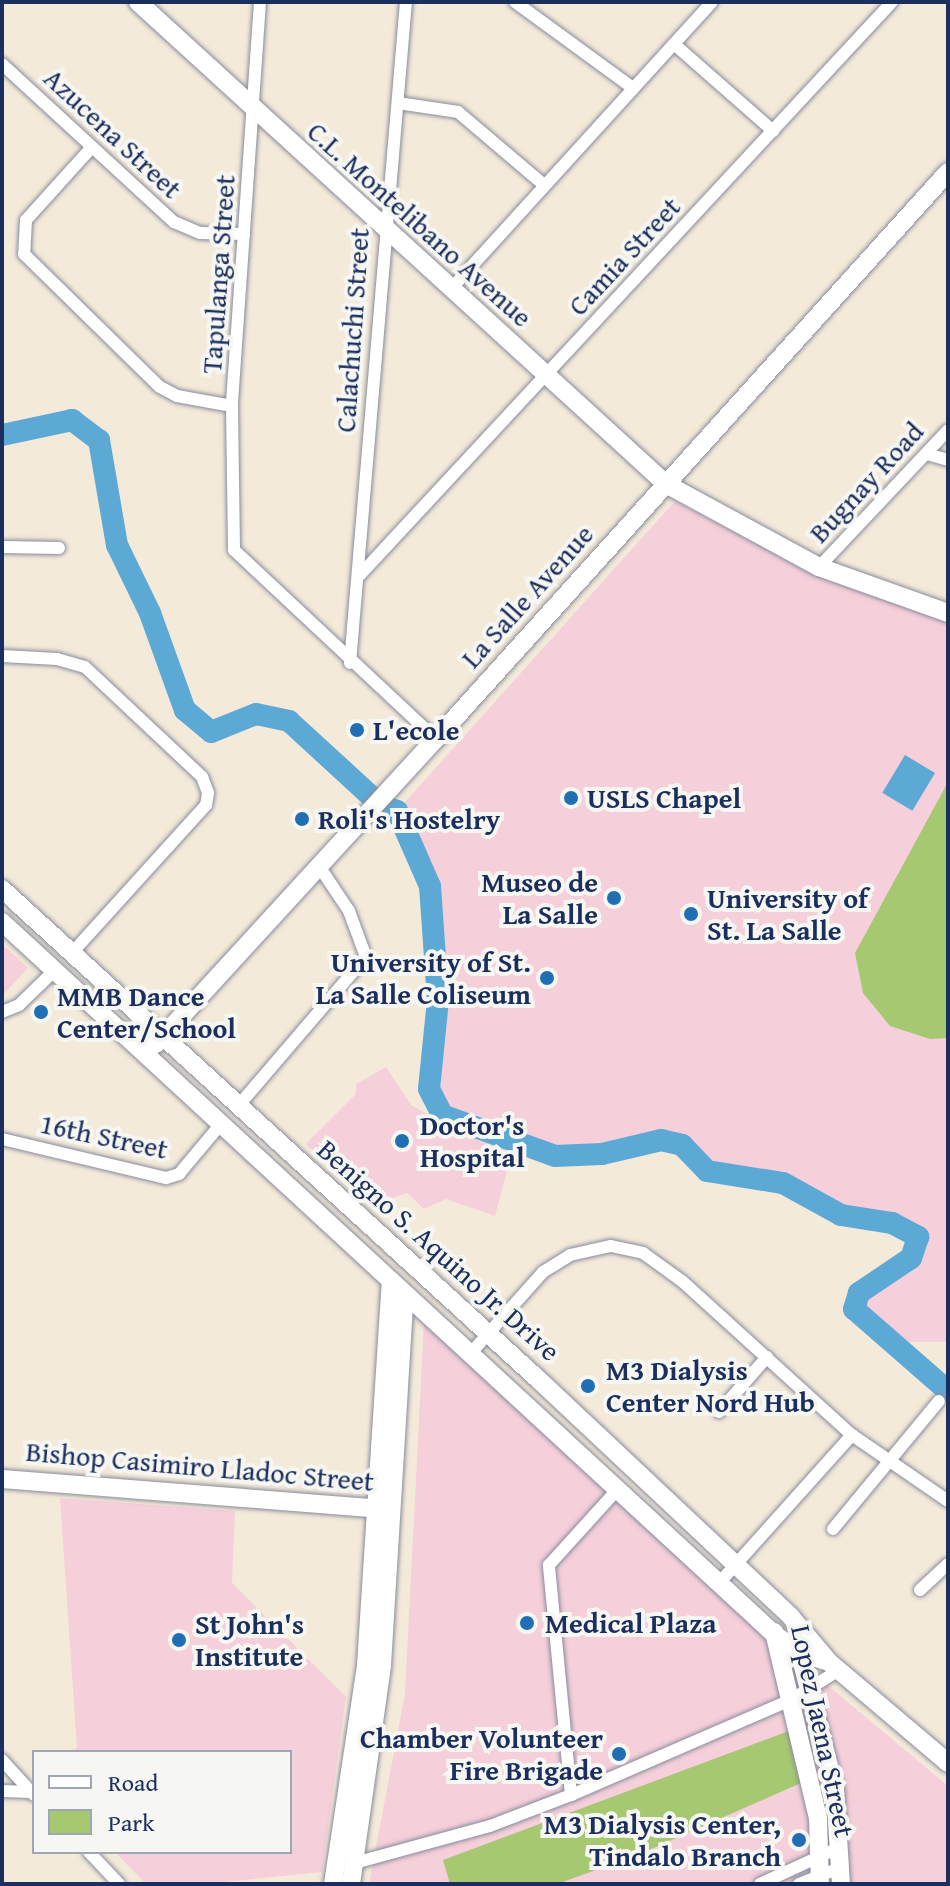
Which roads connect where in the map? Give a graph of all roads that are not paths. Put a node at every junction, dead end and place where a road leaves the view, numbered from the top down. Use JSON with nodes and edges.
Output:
{"nodes":[{"id":1,"x":138,"y":2,"type":"edge"},
{"id":2,"x":260,"y":2,"type":"edge"},
{"id":3,"x":406,"y":2,"type":"edge"},
{"id":4,"x":515,"y":2,"type":"edge"},
{"id":5,"x":712,"y":2,"type":"edge"},
{"id":6,"x":892,"y":2,"type":"edge"},
{"id":7,"x":674,"y":44,"type":"junction"},
{"id":8,"x":2,"y":64,"type":"edge"},
{"id":9,"x":633,"y":88,"type":"junction"},
{"id":10,"x":398,"y":103,"type":"junction"},
{"id":11,"x":256,"y":111,"type":"junction"},
{"id":12,"x":773,"y":131,"type":"junction"},
{"id":13,"x":92,"y":147,"type":"junction"},
{"id":14,"x":948,"y":172,"type":"edge"},
{"id":15,"x":544,"y":185,"type":"junction"},
{"id":16,"x":384,"y":231,"type":"junction"},
{"id":17,"x":244,"y":234,"type":"junction"},
{"id":18,"x":450,"y":290,"type":"junction"},
{"id":19,"x":545,"y":377,"type":"junction"},
{"id":20,"x":232,"y":406,"type":"junction"},
{"id":21,"x":948,"y":430,"type":"edge"},
{"id":22,"x":927,"y":454,"type":"junction"},
{"id":23,"x":948,"y":460,"type":"edge"},
{"id":24,"x":666,"y":484,"type":"junction"},
{"id":25,"x":2,"y":547,"type":"edge"},
{"id":26,"x":59,"y":548,"type":"dead end"},
{"id":27,"x":819,"y":567,"type":"junction"},
{"id":28,"x":358,"y":577,"type":"junction"},
{"id":29,"x":948,"y":613,"type":"edge"},
{"id":30,"x":2,"y":656,"type":"edge"},
{"id":31,"x":350,"y":663,"type":"junction"},
{"id":32,"x":436,"y":739,"type":"junction"},
{"id":33,"x":319,"y":866,"type":"junction"},
{"id":34,"x":2,"y":889,"type":"edge"},
{"id":35,"x":17,"y":903,"type":"junction"},
{"id":36,"x":2,"y":920,"type":"edge"},
{"id":37,"x":72,"y":953,"type":"junction"},
{"id":38,"x":55,"y":970,"type":"junction"},
{"id":39,"x":2,"y":1012,"type":"edge"},
{"id":40,"x":166,"y":1033,"type":"junction"},
{"id":41,"x":143,"y":1051,"type":"junction"},
{"id":42,"x":239,"y":1105,"type":"junction"},
{"id":43,"x":221,"y":1124,"type":"junction"},
{"id":44,"x":2,"y":1139,"type":"edge"},
{"id":45,"x":391,"y":1281,"type":"junction"},
{"id":46,"x":405,"y":1294,"type":"junction"},
{"id":47,"x":488,"y":1333,"type":"junction"},
{"id":48,"x":470,"y":1354,"type":"junction"},
{"id":49,"x":767,"y":1357,"type":"junction"},
{"id":50,"x":539,"y":1380,"type":"junction"},
{"id":51,"x":521,"y":1400,"type":"junction"},
{"id":52,"x":939,"y":1401,"type":"dead end"},
{"id":53,"x":719,"y":1412,"type":"dead end"},
{"id":54,"x":852,"y":1435,"type":"junction"},
{"id":55,"x":889,"y":1461,"type":"junction"},
{"id":56,"x":2,"y":1479,"type":"edge"},
{"id":57,"x":618,"y":1489,"type":"junction"},
{"id":58,"x":948,"y":1501,"type":"edge"},
{"id":59,"x":385,"y":1509,"type":"junction"},
{"id":60,"x":833,"y":1529,"type":"dead end"},
{"id":61,"x":736,"y":1564,"type":"junction"},
{"id":62,"x":948,"y":1564,"type":"edge"},
{"id":63,"x":720,"y":1582,"type":"junction"},
{"id":64,"x":763,"y":1590,"type":"junction"},
{"id":65,"x":920,"y":1590,"type":"dead end"},
{"id":66,"x":791,"y":1617,"type":"junction"},
{"id":67,"x":774,"y":1634,"type":"junction"},
{"id":68,"x":800,"y":1653,"type":"junction"},
{"id":69,"x":834,"y":1666,"type":"junction"},
{"id":70,"x":809,"y":1690,"type":"junction"},
{"id":71,"x":791,"y":1700,"type":"junction"},
{"id":72,"x":825,"y":1755,"type":"junction"},
{"id":73,"x":2,"y":1760,"type":"edge"},
{"id":74,"x":805,"y":1761,"type":"junction"},
{"id":75,"x":948,"y":1763,"type":"edge"},
{"id":76,"x":2,"y":1791,"type":"edge"},
{"id":77,"x":32,"y":1793,"type":"edge"},
{"id":78,"x":32,"y":1794,"type":"edge"},
{"id":79,"x":571,"y":1795,"type":"junction"},
{"id":80,"x":840,"y":1847,"type":"junction"},
{"id":81,"x":91,"y":1854,"type":"edge"},
{"id":82,"x":820,"y":1855,"type":"junction"},
{"id":83,"x":355,"y":1863,"type":"junction"},
{"id":84,"x":842,"y":1875,"type":"edge"},
{"id":85,"x":334,"y":1876,"type":"edge"},
{"id":86,"x":820,"y":1879,"type":"edge"},
{"id":87,"x":119,"y":1884,"type":"edge"},
{"id":88,"x":351,"y":1884,"type":"edge"},
{"id":89,"x":760,"y":1884,"type":"edge"},
{"id":90,"x":799,"y":1884,"type":"edge"}],
"edges":[{"from":1,"to":11,"type":"main road","name":"C.L. Montelibano Avenue"},
{"from":2,"to":11,"type":"street","name":"Tapulanga Street"},
{"from":3,"to":10,"type":"street","name":"Calachuchi Street"},
{"from":4,"to":9,"type":"street"},
{"from":5,"to":7,"type":"street"},
{"from":6,"to":12,"type":"street","name":"Camia Street"},
{"from":7,"to":9,"type":"street"},
{"from":7,"to":12,"type":"street"},
{"from":8,"to":13,"type":"street","name":"Azucena Street"},
{"from":9,"to":15,"type":"street"},
{"from":10,"to":15,"type":"street"},
{"from":10,"to":16,"type":"street","name":"Calachuchi Street"},
{"from":11,"to":16,"type":"main road","name":"C.L. Montelibano Avenue"},
{"from":11,"to":17,"type":"street","name":"Tapulanga Street"},
{"from":12,"to":19,"type":"street","name":"Camia Street"},
{"from":13,"to":17,"type":"street","name":"Azucena Street"},
{"from":13,"to":20,"type":"street"},
{"from":14,"to":24,"type":"main road","name":"La Salle Avenue"},
{"from":15,"to":18,"type":"street"},
{"from":16,"to":18,"type":"main road","name":"C.L. Montelibano Avenue"},
{"from":16,"to":28,"type":"street","name":"Calachuchi Street"},
{"from":17,"to":20,"type":"street","name":"Tapulanga Street"},
{"from":18,"to":19,"type":"main road","name":"C.L. Montelibano Avenue"},
{"from":19,"to":24,"type":"main road","name":"C.L. Montelibano Avenue"},
{"from":19,"to":28,"type":"street","name":"Camia Street"},
{"from":20,"to":31,"type":"street","name":"Tapulanga Street"},
{"from":21,"to":22,"type":"street","name":"Bugnay Road"},
{"from":22,"to":23,"type":"street"},
{"from":22,"to":27,"type":"street","name":"Bugnay Road"},
{"from":24,"to":27,"type":"main road","name":"C.L. Montelibano Avenue"},
{"from":24,"to":32,"type":"main road","name":"La Salle Avenue"},
{"from":25,"to":26,"type":"street"},
{"from":27,"to":29,"type":"main road","name":"C.L. Montelibano Avenue"},
{"from":28,"to":31,"type":"street","name":"Calachuchi Street"},
{"from":30,"to":37,"type":"street"},
{"from":31,"to":32,"type":"street"},
{"from":32,"to":33,"type":"main road","name":"La Salle Avenue"},
{"from":33,"to":40,"type":"main road","name":"La Salle Avenue"},
{"from":33,"to":42,"type":"street"},
{"from":34,"to":35,"type":"main road","name":"Benigno S. Aquino Jr. Drive"},
{"from":35,"to":36,"type":"main road"},
{"from":35,"to":37,"type":"main road","name":"Benigno S. Aquino Jr. Drive"},
{"from":36,"to":38,"type":"main road","name":"Benigno S. Aquino Jr. Drive"},
{"from":37,"to":40,"type":"main road","name":"Benigno S. Aquino Jr. Drive"},
{"from":38,"to":39,"type":"street"},
{"from":38,"to":41,"type":"main road","name":"Benigno S. Aquino Jr. Drive"},
{"from":40,"to":41,"type":"main road","name":"La Salle Avenue"},
{"from":40,"to":42,"type":"main road","name":"Benigno S. Aquino Jr. Drive"},
{"from":41,"to":43,"type":"main road","name":"Benigno S. Aquino Jr. Drive"},
{"from":42,"to":47,"type":"main road","name":"Benigno S. Aquino Jr. Drive"},
{"from":43,"to":44,"type":"street","name":"16th Street"},
{"from":43,"to":45,"type":"main road","name":"Benigno S. Aquino Jr. Drive"},
{"from":45,"to":46,"type":"main road","name":"Benigno S. Aquino Jr. Drive"},
{"from":45,"to":59,"type":"main road"},
{"from":46,"to":48,"type":"main road","name":"Benigno S. Aquino Jr. Drive"},
{"from":46,"to":59,"type":"main road"},
{"from":47,"to":48,"type":"street"},
{"from":47,"to":49,"type":"street"},
{"from":47,"to":50,"type":"main road","name":"Benigno S. Aquino Jr. Drive"},
{"from":48,"to":51,"type":"main road","name":"Benigno S. Aquino Jr. Drive"},
{"from":49,"to":53,"type":"street"},
{"from":49,"to":54,"type":"street"},
{"from":50,"to":51,"type":"main road"},
{"from":50,"to":61,"type":"main road","name":"Benigno S. Aquino Jr. Drive"},
{"from":51,"to":57,"type":"main road","name":"Benigno S. Aquino Jr. Drive"},
{"from":52,"to":55,"type":"street"},
{"from":54,"to":55,"type":"street"},
{"from":54,"to":61,"type":"street"},
{"from":55,"to":58,"type":"street"},
{"from":55,"to":60,"type":"street"},
{"from":56,"to":59,"type":"main road","name":"Bishop Casimiro Lladoc Street"},
{"from":57,"to":63,"type":"main road","name":"Benigno S. Aquino Jr. Drive"},
{"from":57,"to":79,"type":"street"},
{"from":59,"to":83,"type":"main road"},
{"from":59,"to":85,"type":"main road"},
{"from":61,"to":63,"type":"street"},
{"from":61,"to":64,"type":"main road","name":"Benigno S. Aquino Jr. Drive"},
{"from":62,"to":65,"type":"street"},
{"from":63,"to":67,"type":"main road","name":"Benigno S. Aquino Jr. Drive"},
{"from":64,"to":66,"type":"main road","name":"Benigno S. Aquino Jr. Drive"},
{"from":64,"to":67,"type":"main road","name":"Lopez Jaena Street"},
{"from":66,"to":68,"type":"main road","name":"Lopez Jaena Street"},
{"from":66,"to":69,"type":"main road","name":"Benigno S. Aquino Jr. Drive"},
{"from":67,"to":68,"type":"main road","name":"Benigno S. Aquino Jr. Drive"},
{"from":67,"to":71,"type":"main road","name":"Lopez Jaena Street"},
{"from":68,"to":69,"type":"main road","name":"Benigno S. Aquino Jr. Drive"},
{"from":68,"to":70,"type":"main road","name":"Lopez Jaena Street"},
{"from":69,"to":70,"type":"street"},
{"from":69,"to":75,"type":"main road","name":"Benigno S. Aquino Jr. Drive"},
{"from":70,"to":71,"type":"street"},
{"from":70,"to":72,"type":"main road","name":"Lopez Jaena Street"},
{"from":71,"to":74,"type":"main road","name":"Lopez Jaena Street"},
{"from":71,"to":79,"type":"street"},
{"from":72,"to":74,"type":"main road"},
{"from":72,"to":80,"type":"main road","name":"Lopez Jaena Street"},
{"from":73,"to":77,"type":"street"},
{"from":74,"to":82,"type":"main road","name":"Lopez Jaena Street"},
{"from":76,"to":78,"type":"street"},
{"from":79,"to":83,"type":"street"},
{"from":80,"to":82,"type":"street"},
{"from":80,"to":84,"type":"main road","name":"Lopez Jaena Street"},
{"from":81,"to":87,"type":"street"},
{"from":82,"to":86,"type":"main road","name":"Lopez Jaena Street"},
{"from":82,"to":89,"type":"street"},
{"from":83,"to":85,"type":"street"},
{"from":83,"to":88,"type":"main road"},
{"from":84,"to":86,"type":"street"},
{"from":86,"to":90,"type":"street"}]}
